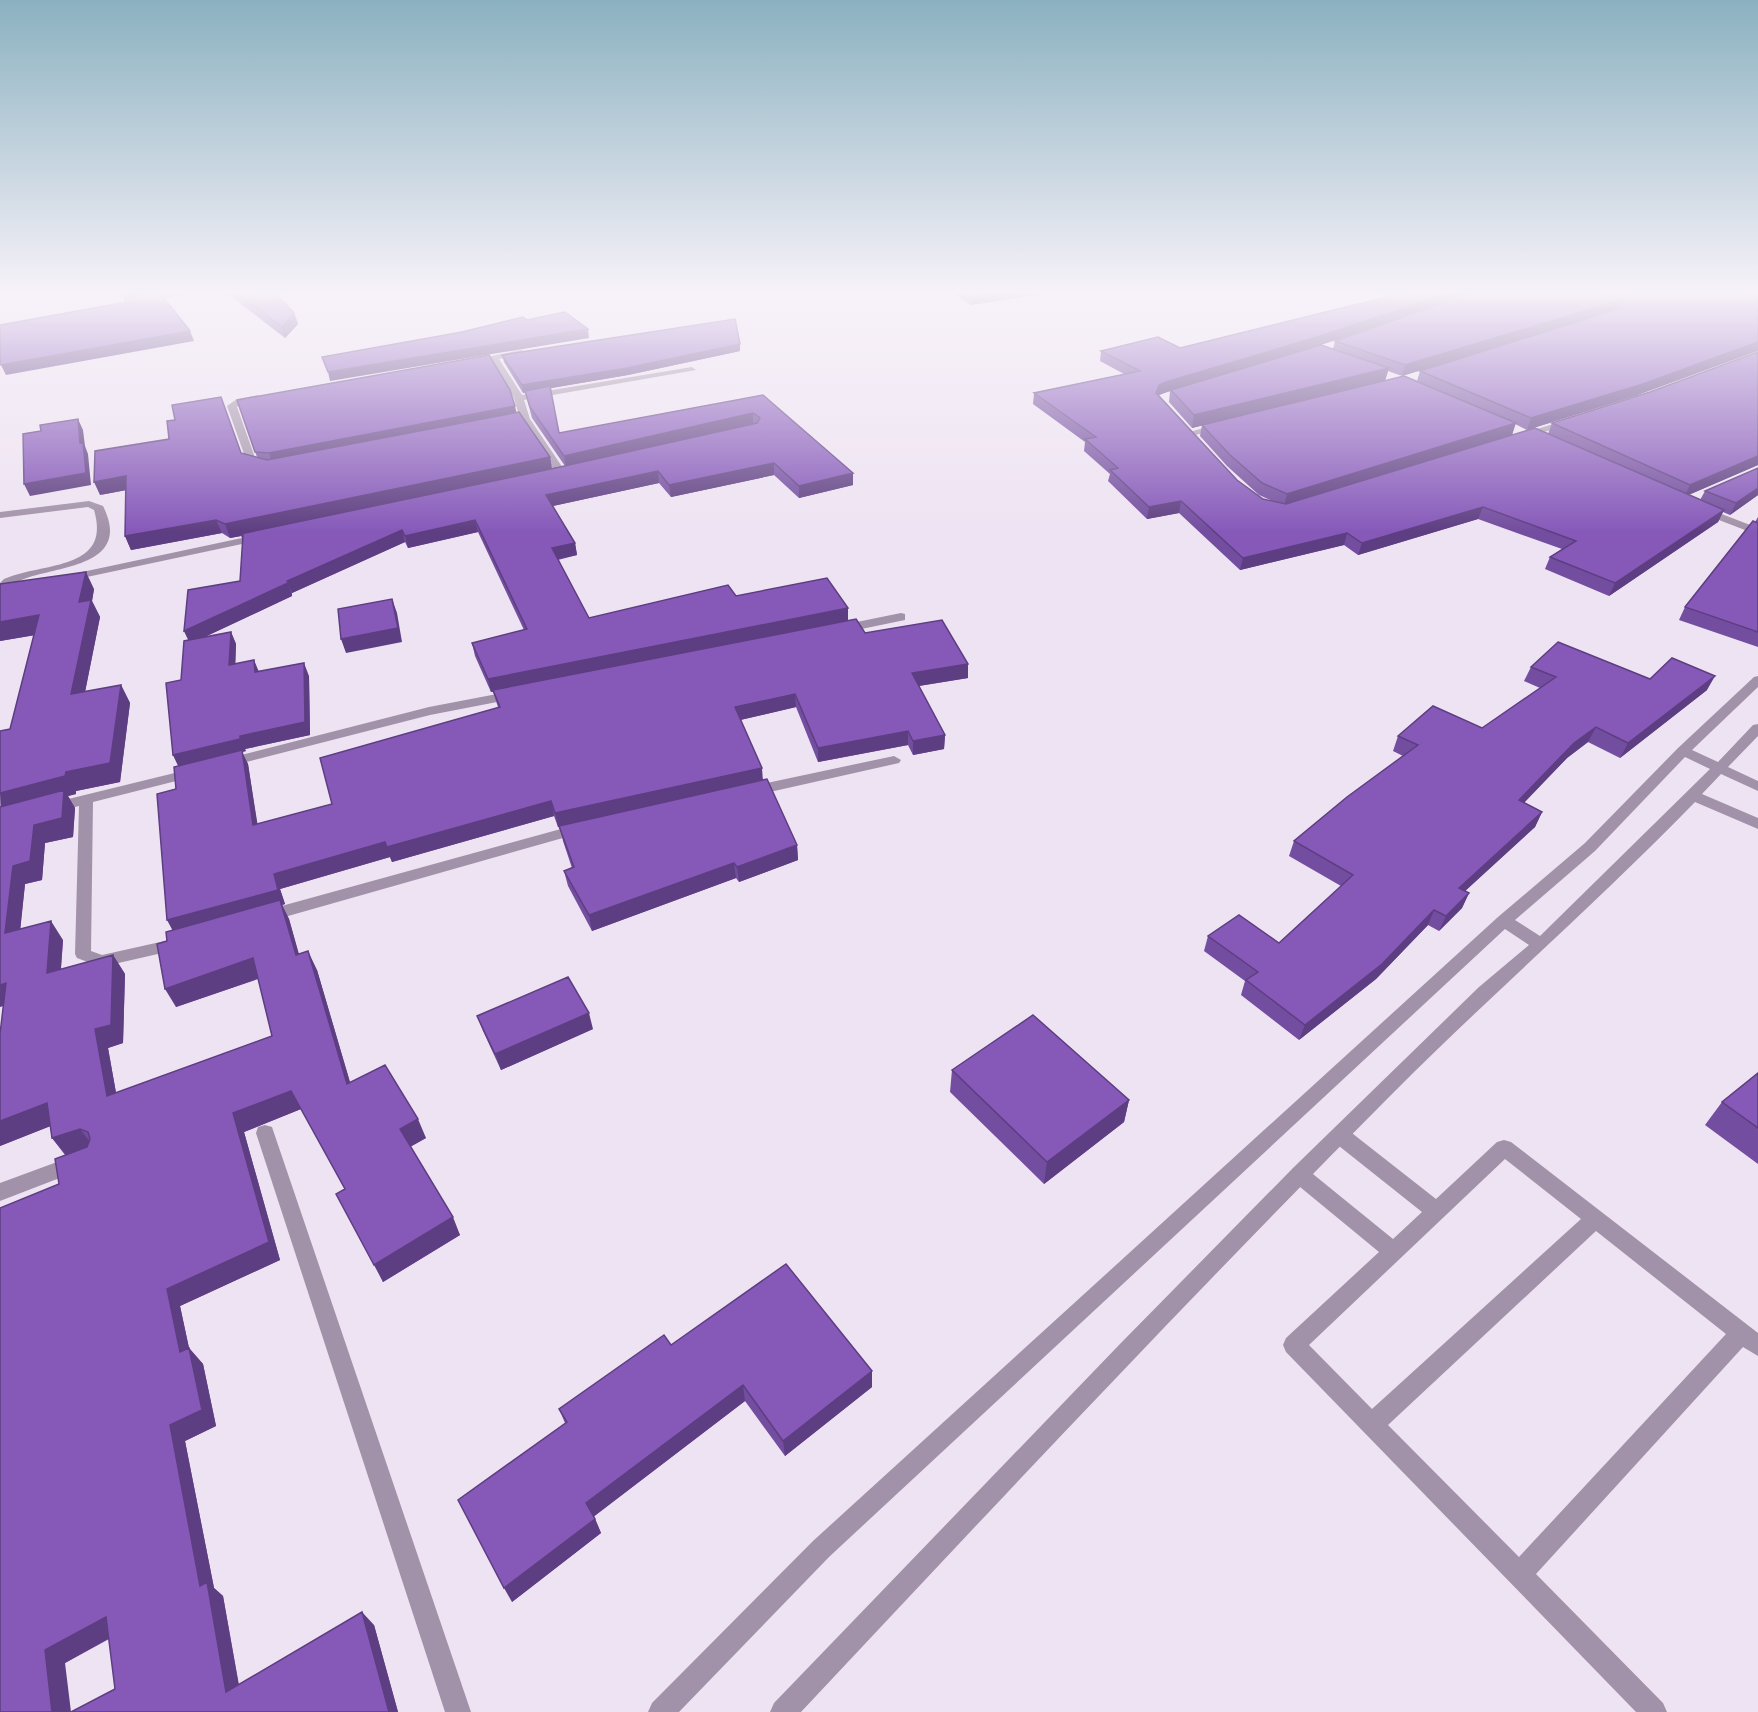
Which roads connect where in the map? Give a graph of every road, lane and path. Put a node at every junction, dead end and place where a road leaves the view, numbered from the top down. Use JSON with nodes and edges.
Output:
{"nodes":[{"id":1,"x":504,"y":373,"type":"edge"},
{"id":2,"x":675,"y":373,"type":"edge"},
{"id":3,"x":266,"y":397,"type":"edge"},
{"id":4,"x":519,"y":398,"type":"junction"},
{"id":5,"x":1580,"y":418,"type":"edge"},
{"id":6,"x":525,"y":419,"type":"junction"},
{"id":7,"x":513,"y":422,"type":"edge"},
{"id":8,"x":1237,"y":422,"type":"edge"},
{"id":9,"x":1514,"y":434,"type":"edge"},
{"id":10,"x":1528,"y":434,"type":"junction"},
{"id":11,"x":1199,"y":442,"type":"edge"},
{"id":12,"x":1551,"y":443,"type":"edge"},
{"id":13,"x":272,"y":468,"type":"edge"},
{"id":14,"x":550,"y":477,"type":"edge"},
{"id":15,"x":1695,"y":507,"type":"edge"},
{"id":16,"x":0,"y":515,"type":"edge"},
{"id":17,"x":1758,"y":532,"type":"edge"},
{"id":18,"x":269,"y":536,"type":"edge"},
{"id":19,"x":58,"y":580,"type":"edge"},
{"id":20,"x":35,"y":585,"type":"edge"},
{"id":21,"x":0,"y":591,"type":"edge"},
{"id":22,"x":901,"y":617,"type":"dead end"},
{"id":23,"x":826,"y":633,"type":"edge"},
{"id":24,"x":1758,"y":680,"type":"edge"},
{"id":25,"x":523,"y":692,"type":"edge"},
{"id":26,"x":1758,"y":728,"type":"edge"},
{"id":27,"x":1683,"y":751,"type":"junction"},
{"id":28,"x":894,"y":760,"type":"dead end"},
{"id":29,"x":1719,"y":768,"type":"junction"},
{"id":30,"x":1758,"y":786,"type":"edge"},
{"id":31,"x":734,"y":795,"type":"edge"},
{"id":32,"x":1692,"y":795,"type":"junction"},
{"id":33,"x":86,"y":800,"type":"junction"},
{"id":34,"x":43,"y":810,"type":"edge"},
{"id":35,"x":1758,"y":824,"type":"edge"},
{"id":36,"x":597,"y":825,"type":"edge"},
{"id":37,"x":255,"y":920,"type":"edge"},
{"id":38,"x":1504,"y":921,"type":"junction"},
{"id":39,"x":190,"y":940,"type":"edge"},
{"id":40,"x":1540,"y":944,"type":"junction"},
{"id":41,"x":265,"y":1133,"type":"dead end"},
{"id":42,"x":1341,"y":1136,"type":"junction"},
{"id":43,"x":93,"y":1157,"type":"edge"},
{"id":44,"x":1301,"y":1176,"type":"junction"},
{"id":45,"x":0,"y":1192,"type":"edge"},
{"id":46,"x":1436,"y":1211,"type":"junction"},
{"id":47,"x":1595,"y":1219,"type":"junction"},
{"id":48,"x":1393,"y":1251,"type":"junction"},
{"id":49,"x":1750,"y":1339,"type":"edge"},
{"id":50,"x":1372,"y":1424,"type":"junction"},
{"id":51,"x":1519,"y":1575,"type":"junction"},
{"id":52,"x":458,"y":1712,"type":"edge"},
{"id":53,"x":661,"y":1712,"type":"edge"},
{"id":54,"x":783,"y":1712,"type":"edge"},
{"id":55,"x":1654,"y":1712,"type":"edge"}],
"edges":[{"from":1,"to":4,"type":"street"},
{"from":2,"to":4,"type":"street"},
{"from":3,"to":13,"type":"street"},
{"from":4,"to":6,"type":"street"},
{"from":5,"to":10,"type":"street"},
{"from":6,"to":7,"type":"street"},
{"from":6,"to":14,"type":"street"},
{"from":8,"to":11,"type":"street"},
{"from":9,"to":10,"type":"street"},
{"from":10,"to":12,"type":"street"},
{"from":15,"to":17,"type":"street"},
{"from":16,"to":21,"type":"street"},
{"from":18,"to":19,"type":"street"},
{"from":20,"to":21,"type":"street"},
{"from":22,"to":23,"type":"street"},
{"from":24,"to":27,"type":"street"},
{"from":25,"to":33,"type":"street"},
{"from":26,"to":29,"type":"street"},
{"from":27,"to":29,"type":"street"},
{"from":27,"to":38,"type":"street"},
{"from":28,"to":31,"type":"street"},
{"from":29,"to":30,"type":"street"},
{"from":29,"to":32,"type":"street"},
{"from":32,"to":35,"type":"street"},
{"from":32,"to":40,"type":"street"},
{"from":33,"to":34,"type":"street"},
{"from":33,"to":39,"type":"street"},
{"from":36,"to":37,"type":"street"},
{"from":38,"to":40,"type":"street"},
{"from":38,"to":53,"type":"street"},
{"from":40,"to":42,"type":"street"},
{"from":41,"to":52,"type":"street"},
{"from":42,"to":44,"type":"street"},
{"from":42,"to":46,"type":"street"},
{"from":43,"to":45,"type":"street"},
{"from":44,"to":48,"type":"street"},
{"from":44,"to":54,"type":"street"},
{"from":46,"to":47,"type":"street"},
{"from":46,"to":48,"type":"street"},
{"from":47,"to":49,"type":"street"},
{"from":47,"to":50,"type":"street"},
{"from":48,"to":50,"type":"street"},
{"from":49,"to":51,"type":"street"},
{"from":50,"to":51,"type":"street"},
{"from":51,"to":55,"type":"street"}]}
